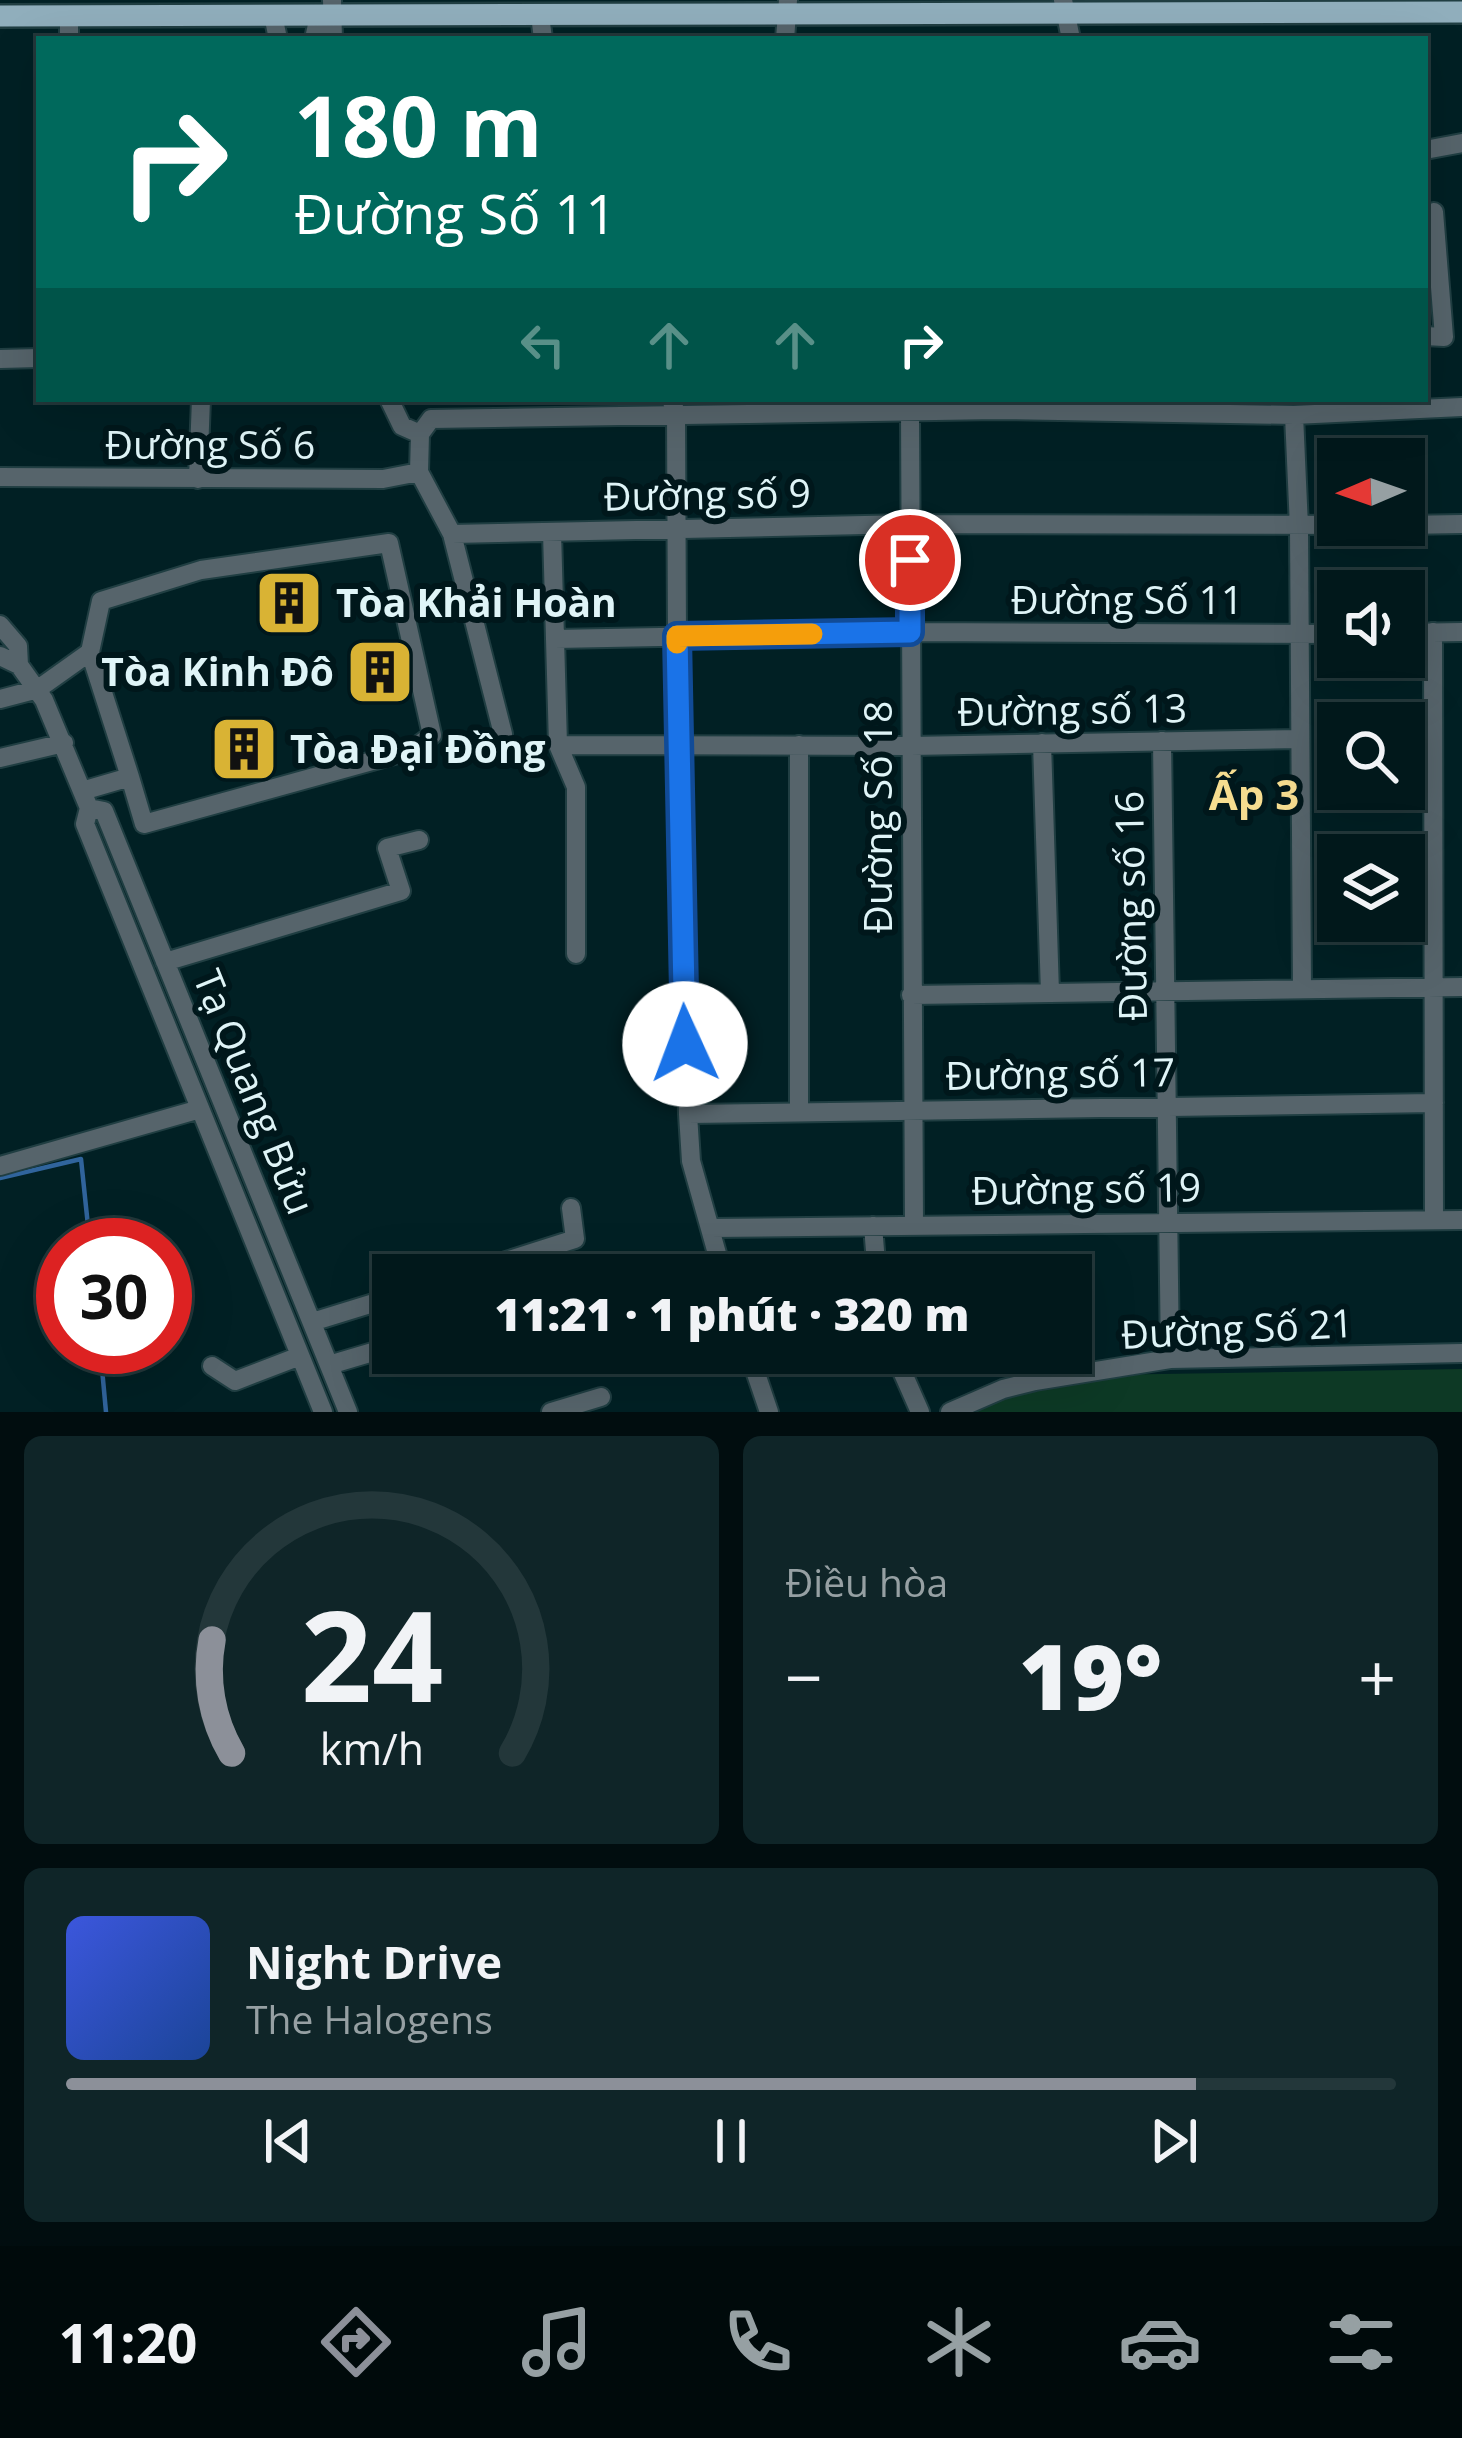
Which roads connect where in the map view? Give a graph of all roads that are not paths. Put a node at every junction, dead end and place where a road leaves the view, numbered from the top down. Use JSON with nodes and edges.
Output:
{"nodes":[{"id":1,"x":1305,"y":6,"type":"edge"},
{"id":2,"x":1395,"y":6,"type":"edge"},
{"id":3,"x":412,"y":7,"type":"edge"},
{"id":4,"x":486,"y":7,"type":"edge"},
{"id":5,"x":604,"y":7,"type":"edge"},
{"id":6,"x":693,"y":7,"type":"edge"},
{"id":7,"x":1064,"y":7,"type":"edge"},
{"id":8,"x":149,"y":8,"type":"edge"},
{"id":9,"x":786,"y":8,"type":"edge"},
{"id":10,"x":328,"y":9,"type":"edge"},
{"id":11,"x":4,"y":10,"type":"edge"},
{"id":12,"x":1462,"y":12,"type":"edge"},
{"id":13,"x":280,"y":15,"type":"junction"},
{"id":14,"x":540,"y":15,"type":"junction"},
{"id":15,"x":60,"y":18,"type":"edge"},
{"id":16,"x":278,"y":36,"type":"edge"},
{"id":17,"x":290,"y":36,"type":"edge"},
{"id":18,"x":543,"y":36,"type":"edge"},
{"id":19,"x":1462,"y":142,"type":"edge"},
{"id":20,"x":1428,"y":148,"type":"edge"},
{"id":21,"x":1434,"y":212,"type":"dead end"},
{"id":22,"x":1441,"y":299,"type":"junction"},
{"id":23,"x":1462,"y":299,"type":"edge"},
{"id":24,"x":1428,"y":336,"type":"edge"},
{"id":25,"x":36,"y":358,"type":"edge"},
{"id":26,"x":0,"y":359,"type":"edge"},
{"id":27,"x":200,"y":402,"type":"edge"},
{"id":28,"x":390,"y":402,"type":"edge"},
{"id":29,"x":840,"y":405,"type":"edge"},
{"id":30,"x":997,"y":405,"type":"edge"},
{"id":31,"x":674,"y":406,"type":"edge"},
{"id":32,"x":746,"y":406,"type":"edge"},
{"id":33,"x":1136,"y":406,"type":"edge"},
{"id":34,"x":1462,"y":407,"type":"edge"},
{"id":35,"x":467,"y":408,"type":"edge"},
{"id":36,"x":910,"y":411,"type":"junction"},
{"id":37,"x":1294,"y":415,"type":"junction"},
{"id":38,"x":420,"y":434,"type":"junction"},
{"id":39,"x":419,"y":472,"type":"junction"},
{"id":40,"x":0,"y":477,"type":"edge"},
{"id":41,"x":198,"y":479,"type":"junction"},
{"id":42,"x":910,"y":524,"type":"junction"},
{"id":43,"x":1462,"y":524,"type":"edge"},
{"id":44,"x":1425,"y":525,"type":"edge"},
{"id":45,"x":1299,"y":526,"type":"junction"},
{"id":46,"x":1317,"y":526,"type":"edge"},
{"id":47,"x":676,"y":529,"type":"junction"},
{"id":48,"x":552,"y":532,"type":"junction"},
{"id":49,"x":452,"y":534,"type":"junction"},
{"id":50,"x":0,"y":625,"type":"edge"},
{"id":51,"x":910,"y":632,"type":"junction"},
{"id":52,"x":1425,"y":632,"type":"edge"},
{"id":53,"x":1433,"y":632,"type":"junction"},
{"id":54,"x":1462,"y":632,"type":"edge"},
{"id":55,"x":1300,"y":634,"type":"junction"},
{"id":56,"x":1317,"y":634,"type":"edge"},
{"id":57,"x":677,"y":636,"type":"junction"},
{"id":58,"x":555,"y":639,"type":"junction"},
{"id":59,"x":90,"y":652,"type":"junction"},
{"id":60,"x":0,"y":656,"type":"edge"},
{"id":61,"x":19,"y":665,"type":"junction"},
{"id":62,"x":38,"y":689,"type":"junction"},
{"id":63,"x":0,"y":700,"type":"edge"},
{"id":64,"x":503,"y":734,"type":"dead end"},
{"id":65,"x":1299,"y":739,"type":"junction"},
{"id":66,"x":1162,"y":741,"type":"junction"},
{"id":67,"x":64,"y":743,"type":"junction"},
{"id":68,"x":1042,"y":743,"type":"junction"},
{"id":69,"x":682,"y":744,"type":"junction"},
{"id":70,"x":558,"y":745,"type":"junction"},
{"id":71,"x":799,"y":745,"type":"junction"},
{"id":72,"x":910,"y":746,"type":"junction"},
{"id":73,"x":0,"y":758,"type":"edge"},
{"id":74,"x":130,"y":777,"type":"junction"},
{"id":75,"x":85,"y":800,"type":"junction"},
{"id":76,"x":418,"y":840,"type":"dead end"},
{"id":77,"x":576,"y":954,"type":"dead end"},
{"id":78,"x":165,"y":962,"type":"junction"},
{"id":79,"x":1462,"y":987,"type":"edge"},
{"id":80,"x":1434,"y":988,"type":"junction"},
{"id":81,"x":1302,"y":989,"type":"junction"},
{"id":82,"x":1165,"y":991,"type":"junction"},
{"id":83,"x":1050,"y":992,"type":"junction"},
{"id":84,"x":911,"y":995,"type":"junction"},
{"id":85,"x":1434,"y":1103,"type":"junction"},
{"id":86,"x":1167,"y":1106,"type":"junction"},
{"id":87,"x":200,"y":1109,"type":"junction"},
{"id":88,"x":913,"y":1109,"type":"junction"},
{"id":89,"x":799,"y":1110,"type":"junction"},
{"id":90,"x":688,"y":1114,"type":"junction"},
{"id":91,"x":0,"y":1166,"type":"edge"},
{"id":92,"x":250,"y":1170,"type":"junction"},
{"id":93,"x":229,"y":1179,"type":"junction"},
{"id":94,"x":571,"y":1208,"type":"dead end"},
{"id":95,"x":1434,"y":1220,"type":"junction"},
{"id":96,"x":1462,"y":1220,"type":"edge"},
{"id":97,"x":1168,"y":1221,"type":"junction"},
{"id":98,"x":914,"y":1224,"type":"junction"},
{"id":99,"x":873,"y":1226,"type":"junction"},
{"id":100,"x":710,"y":1228,"type":"junction"},
{"id":101,"x":528,"y":1254,"type":"edge"},
{"id":102,"x":717,"y":1254,"type":"edge"},
{"id":103,"x":875,"y":1254,"type":"edge"},
{"id":104,"x":372,"y":1303,"type":"edge"},
{"id":105,"x":312,"y":1322,"type":"junction"},
{"id":106,"x":372,"y":1352,"type":"edge"},
{"id":107,"x":1462,"y":1353,"type":"edge"},
{"id":108,"x":300,"y":1356,"type":"junction"},
{"id":109,"x":1170,"y":1359,"type":"junction"},
{"id":110,"x":329,"y":1365,"type":"junction"},
{"id":111,"x":212,"y":1366,"type":"dead end"},
{"id":112,"x":756,"y":1374,"type":"edge"},
{"id":113,"x":903,"y":1374,"type":"edge"},
{"id":114,"x":601,"y":1396,"type":"dead end"},
{"id":115,"x":323,"y":1412,"type":"edge"},
{"id":116,"x":348,"y":1412,"type":"edge"},
{"id":117,"x":550,"y":1412,"type":"edge"},
{"id":118,"x":769,"y":1412,"type":"edge"},
{"id":119,"x":920,"y":1412,"type":"edge"},
{"id":120,"x":950,"y":1412,"type":"edge"}],
"edges":[{"from":1,"to":2,"type":"main road"},
{"from":1,"to":7,"type":"main road"},
{"from":2,"to":12,"type":"main road"},
{"from":3,"to":4,"type":"main road"},
{"from":3,"to":10,"type":"main road"},
{"from":4,"to":14,"type":"main road"},
{"from":5,"to":6,"type":"main road"},
{"from":5,"to":14,"type":"main road"},
{"from":6,"to":9,"type":"main road"},
{"from":7,"to":9,"type":"main road"},
{"from":8,"to":13,"type":"main road"},
{"from":8,"to":15,"type":"main road"},
{"from":10,"to":13,"type":"main road"},
{"from":11,"to":15,"type":"main road"},
{"from":13,"to":16,"type":"street"},
{"from":13,"to":17,"type":"street"},
{"from":14,"to":18,"type":"street"},
{"from":19,"to":20,"type":"street"},
{"from":21,"to":22,"type":"street"},
{"from":22,"to":23,"type":"street"},
{"from":22,"to":24,"type":"street"},
{"from":25,"to":26,"type":"street"},
{"from":27,"to":41,"type":"street"},
{"from":28,"to":38,"type":"street"},
{"from":29,"to":32,"type":"street"},
{"from":29,"to":36,"type":"street"},
{"from":30,"to":33,"type":"street"},
{"from":30,"to":36,"type":"street"},
{"from":31,"to":32,"type":"street"},
{"from":31,"to":35,"type":"street"},
{"from":31,"to":47,"type":"street"},
{"from":33,"to":37,"type":"street"},
{"from":34,"to":37,"type":"street"},
{"from":35,"to":38,"type":"street"},
{"from":36,"to":42,"type":"street","name":"Đường Số 18"},
{"from":37,"to":45,"type":"street"},
{"from":38,"to":39,"type":"street"},
{"from":39,"to":41,"type":"street","name":"Đường Số 6"},
{"from":39,"to":49,"type":"street"},
{"from":40,"to":41,"type":"street","name":"Đường Số 6"},
{"from":42,"to":45,"type":"street","name":"Đường số 9"},
{"from":42,"to":47,"type":"street","name":"Đường số 9"},
{"from":42,"to":51,"type":"street","name":"Đường Số 18"},
{"from":43,"to":44,"type":"street"},
{"from":45,"to":46,"type":"street","name":"Đường số 9"},
{"from":45,"to":55,"type":"street"},
{"from":47,"to":48,"type":"street","name":"Đường số 9"},
{"from":47,"to":57,"type":"street"},
{"from":48,"to":49,"type":"street","name":"Đường số 9"},
{"from":48,"to":58,"type":"street"},
{"from":49,"to":64,"type":"street"},
{"from":50,"to":61,"type":"street","name":"Tạ Quang Bửu"},
{"from":51,"to":55,"type":"street","name":"Đường Số 11"},
{"from":51,"to":57,"type":"street","name":"Đường Số 11"},
{"from":51,"to":72,"type":"street","name":"Đường Số 18"},
{"from":52,"to":53,"type":"street"},
{"from":53,"to":54,"type":"street"},
{"from":53,"to":80,"type":"street"},
{"from":55,"to":56,"type":"street","name":"Đường Số 11"},
{"from":55,"to":65,"type":"street"},
{"from":57,"to":58,"type":"street","name":"Đường Số 11"},
{"from":57,"to":69,"type":"street"},
{"from":58,"to":70,"type":"street"},
{"from":59,"to":62,"type":"street"},
{"from":59,"to":74,"type":"street"},
{"from":59,"to":74,"type":"street"},
{"from":60,"to":61,"type":"street","name":"Tạ Quang Bửu"},
{"from":61,"to":62,"type":"street","name":"Tạ Quang Bửu"},
{"from":62,"to":63,"type":"street"},
{"from":62,"to":67,"type":"street","name":"Tạ Quang Bửu"},
{"from":65,"to":66,"type":"street","name":"Đường số 13"},
{"from":65,"to":81,"type":"street"},
{"from":66,"to":68,"type":"street","name":"Đường số 13"},
{"from":66,"to":82,"type":"street","name":"Đường số 16"},
{"from":67,"to":73,"type":"street"},
{"from":67,"to":75,"type":"street","name":"Tạ Quang Bửu"},
{"from":68,"to":72,"type":"street","name":"Đường số 13"},
{"from":68,"to":83,"type":"street"},
{"from":69,"to":70,"type":"street","name":"Đường số 13"},
{"from":69,"to":71,"type":"street","name":"Đường số 13"},
{"from":69,"to":90,"type":"street"},
{"from":70,"to":77,"type":"street"},
{"from":71,"to":72,"type":"street","name":"Đường số 13"},
{"from":71,"to":89,"type":"street"},
{"from":72,"to":84,"type":"street","name":"Đường Số 18"},
{"from":74,"to":75,"type":"street"},
{"from":75,"to":78,"type":"street","name":"Tạ Quang Bửu"},
{"from":75,"to":87,"type":"street","name":"Tạ Quang Bửu"},
{"from":76,"to":78,"type":"street"},
{"from":78,"to":92,"type":"street","name":"Tạ Quang Bửu"},
{"from":79,"to":80,"type":"street"},
{"from":80,"to":81,"type":"street"},
{"from":80,"to":85,"type":"street"},
{"from":81,"to":82,"type":"street"},
{"from":82,"to":83,"type":"street"},
{"from":82,"to":86,"type":"street","name":"Đường số 16"},
{"from":83,"to":84,"type":"street"},
{"from":84,"to":88,"type":"street","name":"Đường Số 18"},
{"from":85,"to":86,"type":"street","name":"Đường số 17"},
{"from":85,"to":95,"type":"street"},
{"from":86,"to":88,"type":"street","name":"Đường số 17"},
{"from":86,"to":97,"type":"street","name":"Đường số 16"},
{"from":87,"to":91,"type":"street"},
{"from":87,"to":93,"type":"street","name":"Tạ Quang Bửu"},
{"from":88,"to":89,"type":"street","name":"Đường số 17"},
{"from":88,"to":98,"type":"street","name":"Đường Số 18"},
{"from":89,"to":90,"type":"street","name":"Đường số 17"},
{"from":90,"to":100,"type":"street"},
{"from":92,"to":93,"type":"street"},
{"from":92,"to":105,"type":"street","name":"Tạ Quang Bửu"},
{"from":93,"to":108,"type":"street","name":"Tạ Quang Bửu"},
{"from":94,"to":101,"type":"street"},
{"from":95,"to":96,"type":"street","name":"Đường số 19"},
{"from":95,"to":97,"type":"street","name":"Đường số 19"},
{"from":97,"to":98,"type":"street","name":"Đường số 19"},
{"from":97,"to":109,"type":"street","name":"Đường số 16"},
{"from":98,"to":99,"type":"street","name":"Đường số 19"},
{"from":99,"to":100,"type":"street","name":"Đường số 19"},
{"from":99,"to":103,"type":"street"},
{"from":100,"to":102,"type":"street"},
{"from":104,"to":105,"type":"street"},
{"from":105,"to":110,"type":"street","name":"Tạ Quang Bửu"},
{"from":106,"to":110,"type":"street"},
{"from":107,"to":109,"type":"street","name":"Đường Số 21"},
{"from":108,"to":111,"type":"street"},
{"from":108,"to":115,"type":"street","name":"Tạ Quang Bửu"},
{"from":109,"to":120,"type":"street","name":"Đường Số 21"},
{"from":110,"to":116,"type":"street","name":"Tạ Quang Bửu"},
{"from":112,"to":118,"type":"street"},
{"from":113,"to":119,"type":"street"},
{"from":114,"to":117,"type":"street"}]}
